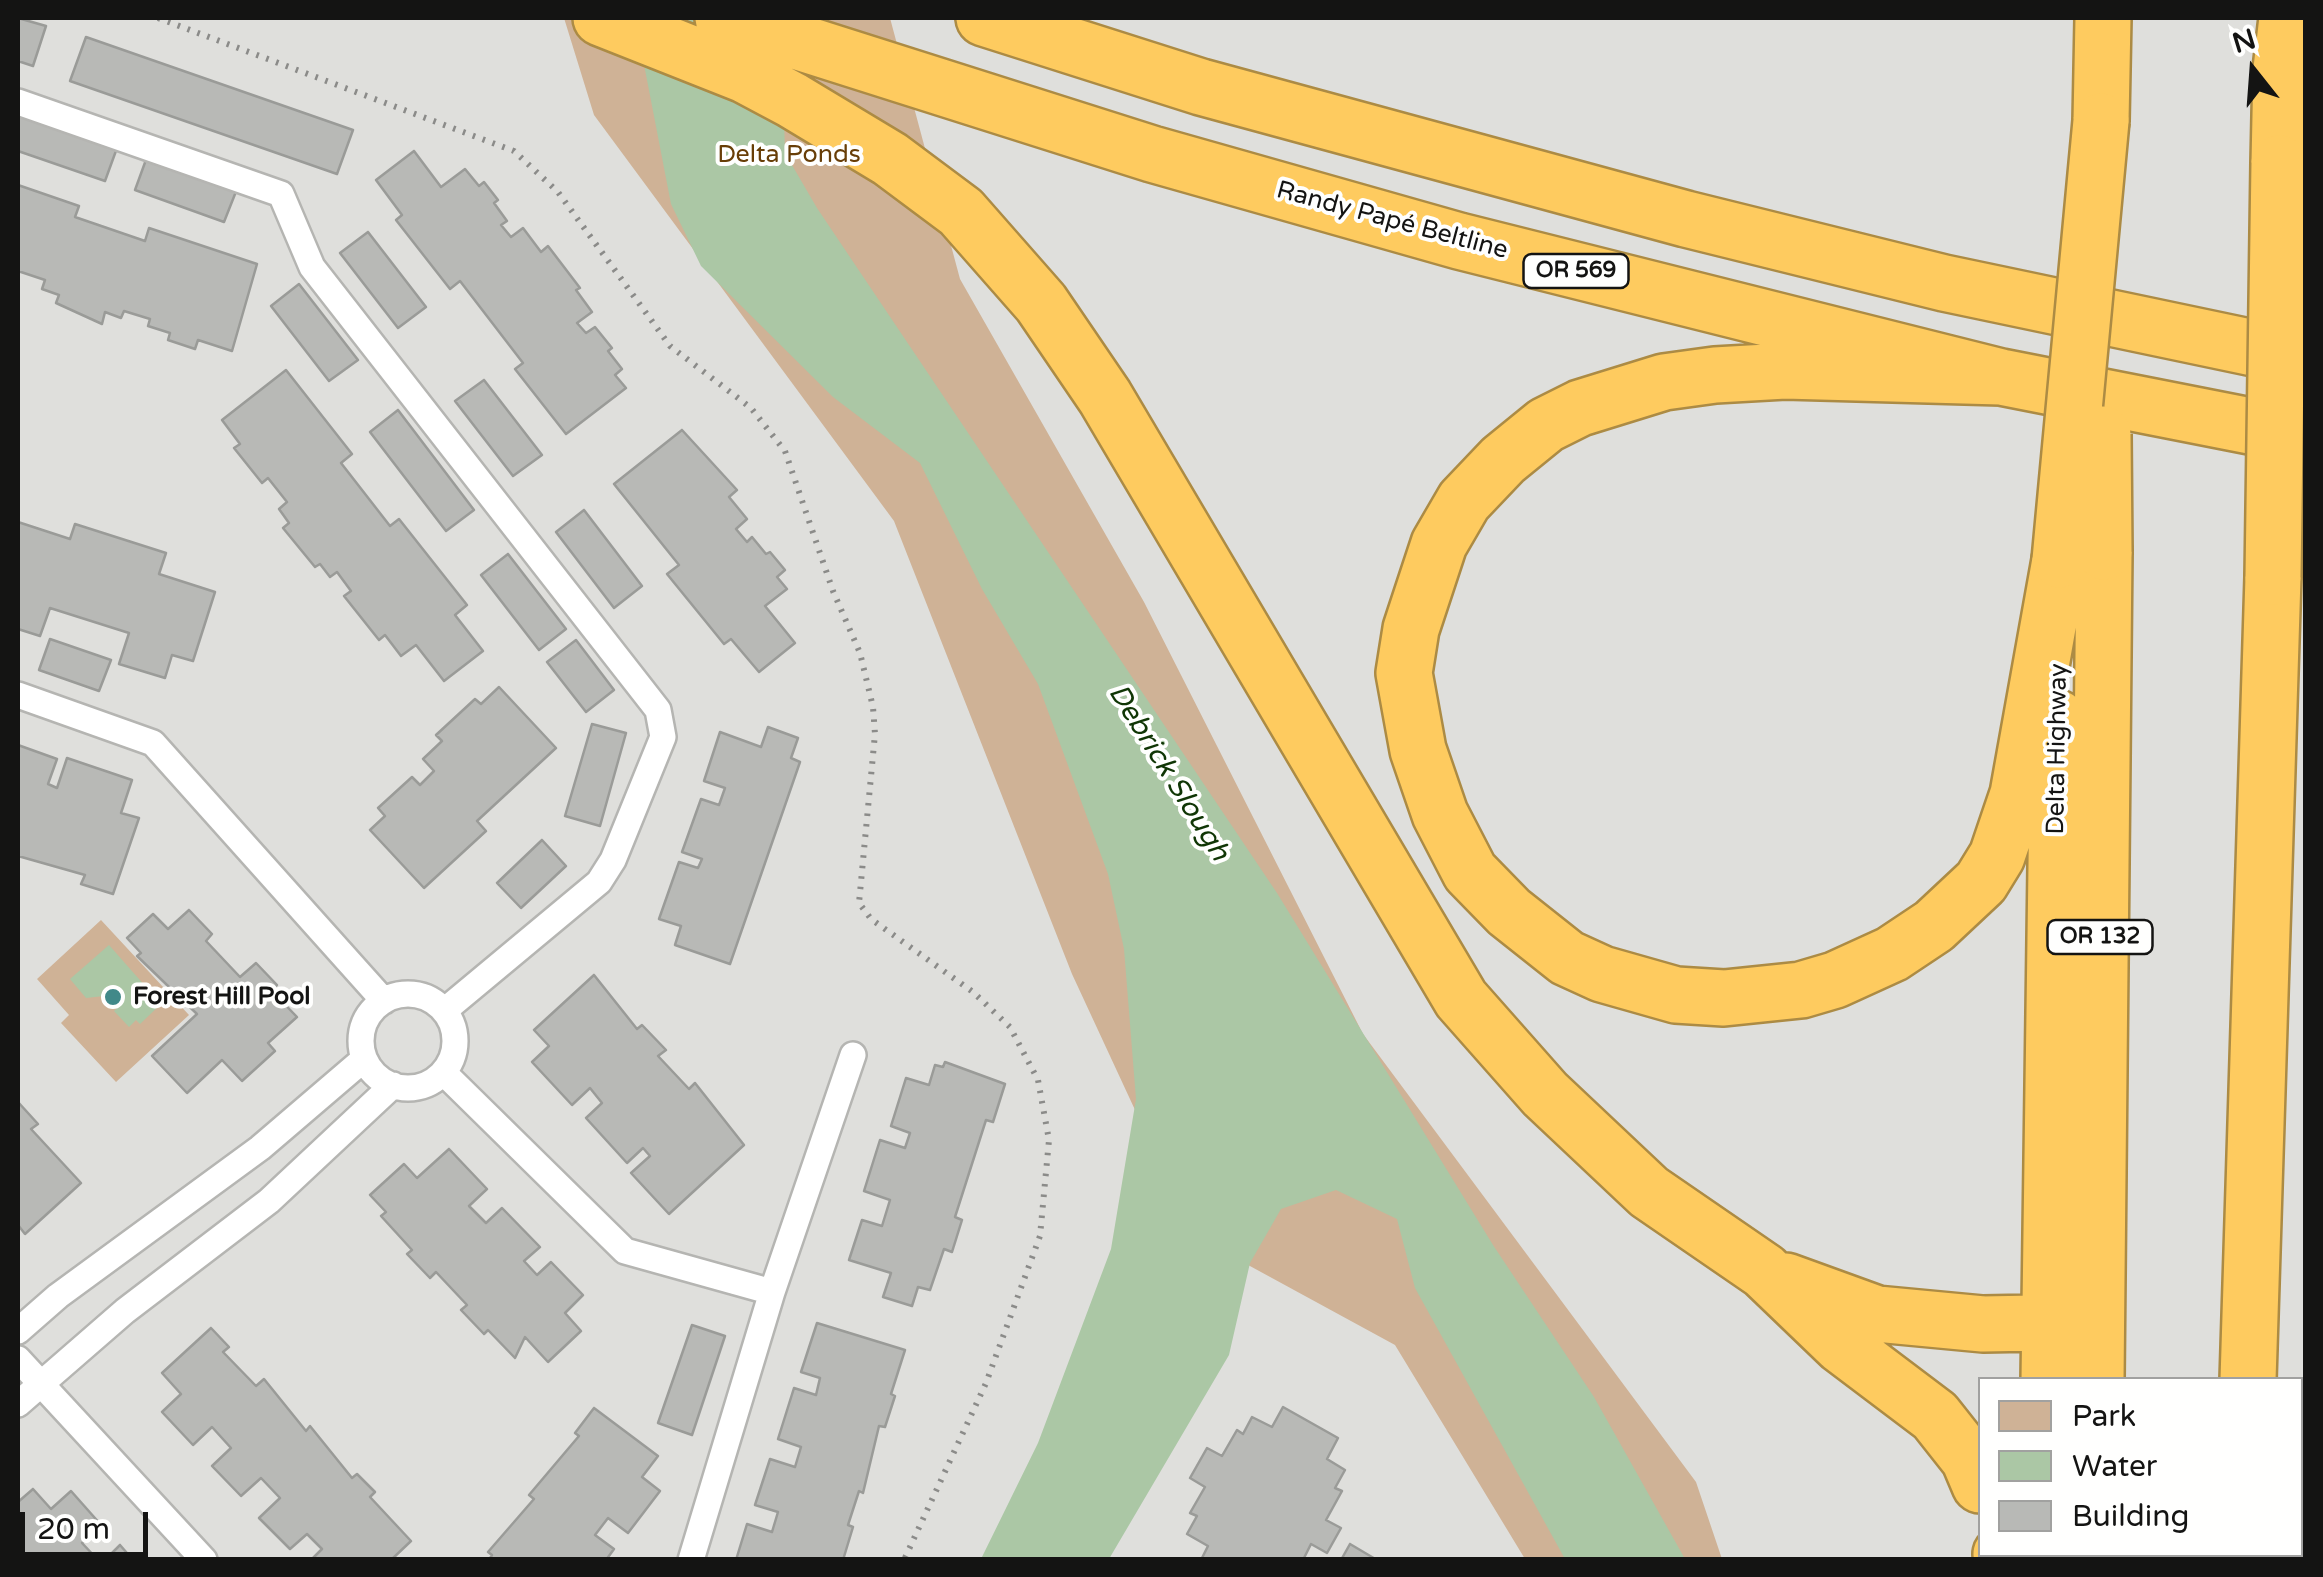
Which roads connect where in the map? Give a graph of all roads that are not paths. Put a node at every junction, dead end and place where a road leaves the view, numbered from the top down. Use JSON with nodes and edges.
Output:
{"nodes":[{"id":1,"x":601,"y":18,"type":"edge"},
{"id":2,"x":723,"y":18,"type":"edge"},
{"id":3,"x":984,"y":18,"type":"edge"},
{"id":4,"x":2103,"y":18,"type":"edge"},
{"id":5,"x":2288,"y":18,"type":"edge"},
{"id":6,"x":18,"y":102,"type":"edge"},
{"id":7,"x":1944,"y":283,"type":"junction"},
{"id":8,"x":2306,"y":320,"type":"edge"},
{"id":9,"x":2306,"y":359,"type":"edge"},
{"id":10,"x":2001,"y":377,"type":"junction"},
{"id":11,"x":2306,"y":437,"type":"edge"},
{"id":12,"x":2082,"y":556,"type":"junction"},
{"id":13,"x":18,"y":695,"type":"edge"},
{"id":14,"x":384,"y":1001,"type":"junction"},
{"id":15,"x":444,"y":1011,"type":"junction"},
{"id":16,"x":853,"y":1055,"type":"dead end"},
{"id":17,"x":364,"y":1058,"type":"junction"},
{"id":18,"x":444,"y":1073,"type":"junction"},
{"id":19,"x":393,"y":1085,"type":"junction"},
{"id":20,"x":1764,"y":1272,"type":"junction"},
{"id":21,"x":772,"y":1292,"type":"junction"},
{"id":22,"x":2074,"y":1322,"type":"junction"},
{"id":23,"x":18,"y":1331,"type":"edge"},
{"id":24,"x":18,"y":1359,"type":"edge"},
{"id":25,"x":2050,"y":1377,"type":"edge"},
{"id":26,"x":2095,"y":1377,"type":"edge"},
{"id":27,"x":2248,"y":1377,"type":"edge"},
{"id":28,"x":40,"y":1384,"type":"junction"},
{"id":29,"x":18,"y":1404,"type":"edge"},
{"id":30,"x":1978,"y":1480,"type":"edge"},
{"id":31,"x":204,"y":1560,"type":"edge"},
{"id":32,"x":690,"y":1560,"type":"edge"}],
"edges":[{"from":1,"to":20,"type":"highway"},
{"from":2,"to":10,"type":"highway","name":"Randy Papé Beltline","number":"OR 569"},
{"from":3,"to":7,"type":"highway"},
{"from":4,"to":12,"type":"highway","name":"Delta Highway","number":"OR 132","bridge":true},
{"from":5,"to":27,"type":"highway","bridge":true},
{"from":6,"to":15,"type":"lane"},
{"from":7,"to":8,"type":"highway"},
{"from":7,"to":9,"type":"highway"},
{"from":10,"to":11,"type":"highway","name":"Randy Papé Beltline","number":"OR 569"},
{"from":10,"to":12,"type":"highway"},
{"from":12,"to":22,"type":"highway","name":"Delta Highway","number":"OR 132"},
{"from":13,"to":14,"type":"lane"},
{"from":14,"to":15,"type":"lane"},
{"from":14,"to":17,"type":"lane"},
{"from":15,"to":18,"type":"lane"},
{"from":16,"to":21,"type":"lane"},
{"from":17,"to":19,"type":"lane"},
{"from":17,"to":23,"type":"lane"},
{"from":18,"to":19,"type":"lane"},
{"from":18,"to":21,"type":"lane"},
{"from":19,"to":28,"type":"lane"},
{"from":20,"to":22,"type":"highway"},
{"from":20,"to":30,"type":"highway"},
{"from":21,"to":32,"type":"lane"},
{"from":22,"to":25,"type":"highway","name":"Delta Highway","number":"OR 132"},
{"from":22,"to":26,"type":"highway","name":"Delta Highway","number":"OR 132"},
{"from":24,"to":28,"type":"lane"},
{"from":28,"to":29,"type":"lane"},
{"from":28,"to":31,"type":"lane"}]}
